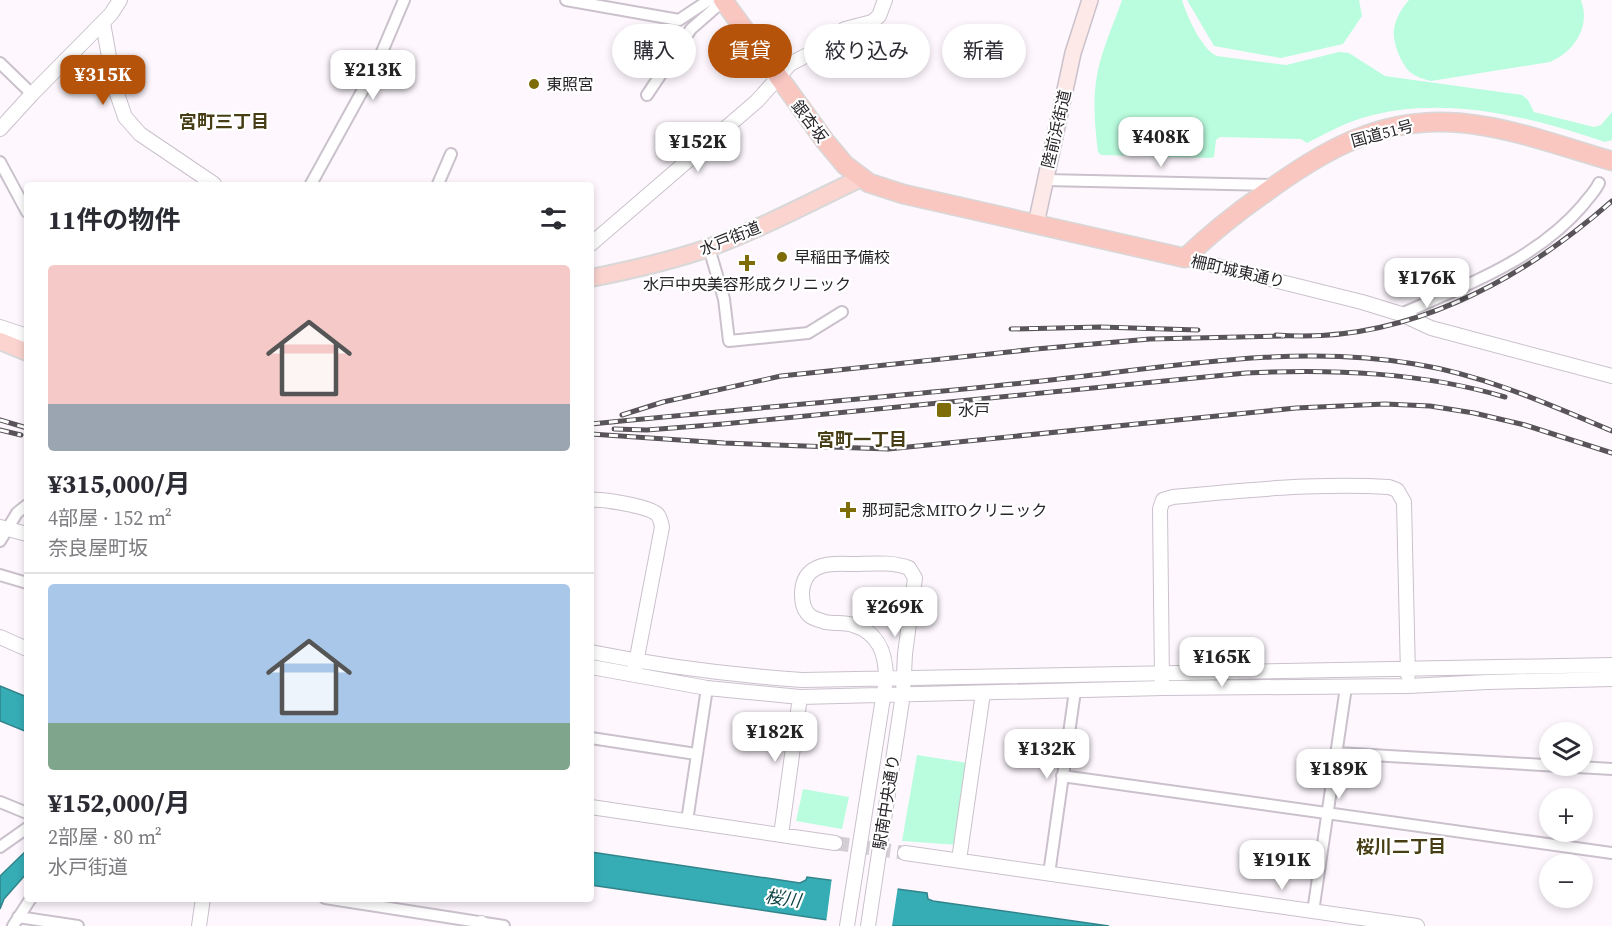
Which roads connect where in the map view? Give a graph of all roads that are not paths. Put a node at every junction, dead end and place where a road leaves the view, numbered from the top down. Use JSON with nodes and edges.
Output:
{"nodes":[{"id":1,"x":120,"y":0,"type":"edge"},
{"id":2,"x":405,"y":0,"type":"edge"},
{"id":3,"x":566,"y":0,"type":"edge"},
{"id":4,"x":709,"y":0,"type":"edge"},
{"id":5,"x":723,"y":0,"type":"edge"},
{"id":6,"x":885,"y":0,"type":"edge"},
{"id":7,"x":1090,"y":0,"type":"edge"},
{"id":8,"x":103,"y":23,"type":"junction"},
{"id":9,"x":740,"y":24,"type":"edge"},
{"id":10,"x":0,"y":63,"type":"edge"},
{"id":11,"x":792,"y":63,"type":"edge"},
{"id":12,"x":777,"y":78,"type":"edge"},
{"id":13,"x":779,"y":78,"type":"edge"},
{"id":14,"x":32,"y":94,"type":"junction"},
{"id":15,"x":646,"y":95,"type":"dead end"},
{"id":16,"x":0,"y":129,"type":"edge"},
{"id":17,"x":451,"y":154,"type":"dead end"},
{"id":18,"x":1612,"y":161,"type":"edge"},
{"id":19,"x":0,"y":162,"type":"edge"},
{"id":20,"x":861,"y":178,"type":"junction"},
{"id":21,"x":1045,"y":180,"type":"junction"},
{"id":22,"x":211,"y":182,"type":"edge"},
{"id":23,"x":311,"y":182,"type":"edge"},
{"id":24,"x":439,"y":182,"type":"edge"},
{"id":25,"x":1599,"y":183,"type":"dead end"},
{"id":26,"x":1275,"y":185,"type":"junction"},
{"id":27,"x":24,"y":206,"type":"edge"},
{"id":28,"x":1036,"y":224,"type":"junction"},
{"id":29,"x":594,"y":241,"type":"edge"},
{"id":30,"x":709,"y":248,"type":"junction"},
{"id":31,"x":1185,"y":258,"type":"junction"},
{"id":32,"x":594,"y":277,"type":"edge"},
{"id":33,"x":842,"y":312,"type":"dead end"},
{"id":34,"x":1401,"y":314,"type":"junction"},
{"id":35,"x":0,"y":327,"type":"edge"},
{"id":36,"x":24,"y":335,"type":"edge"},
{"id":37,"x":0,"y":341,"type":"edge"},
{"id":38,"x":24,"y":351,"type":"edge"},
{"id":39,"x":1612,"y":376,"type":"edge"},
{"id":40,"x":594,"y":500,"type":"edge"},
{"id":41,"x":24,"y":507,"type":"edge"},
{"id":42,"x":2,"y":532,"type":"edge"},
{"id":43,"x":24,"y":534,"type":"edge"},
{"id":44,"x":0,"y":575,"type":"edge"},
{"id":45,"x":24,"y":582,"type":"edge"},
{"id":46,"x":0,"y":637,"type":"edge"},
{"id":47,"x":24,"y":648,"type":"edge"},
{"id":48,"x":594,"y":653,"type":"edge"},
{"id":49,"x":636,"y":661,"type":"junction"},
{"id":50,"x":1612,"y":665,"type":"edge"},
{"id":51,"x":594,"y":668,"type":"edge"},
{"id":52,"x":1409,"y":668,"type":"junction"},
{"id":53,"x":1162,"y":673,"type":"junction"},
{"id":54,"x":633,"y":676,"type":"junction"},
{"id":55,"x":903,"y":678,"type":"junction"},
{"id":56,"x":886,"y":679,"type":"junction"},
{"id":57,"x":1612,"y":680,"type":"edge"},
{"id":58,"x":1408,"y":686,"type":"junction"},
{"id":59,"x":1346,"y":687,"type":"junction"},
{"id":60,"x":707,"y":688,"type":"junction"},
{"id":61,"x":1162,"y":688,"type":"junction"},
{"id":62,"x":1075,"y":691,"type":"junction"},
{"id":63,"x":983,"y":693,"type":"junction"},
{"id":64,"x":903,"y":694,"type":"junction"},
{"id":65,"x":884,"y":696,"type":"junction"},
{"id":66,"x":800,"y":697,"type":"junction"},
{"id":67,"x":594,"y":738,"type":"edge"},
{"id":68,"x":1337,"y":753,"type":"junction"},
{"id":69,"x":696,"y":754,"type":"junction"},
{"id":70,"x":1612,"y":769,"type":"edge"},
{"id":71,"x":1062,"y":776,"type":"junction"},
{"id":72,"x":0,"y":802,"type":"edge"},
{"id":73,"x":594,"y":807,"type":"edge"},
{"id":74,"x":24,"y":812,"type":"edge"},
{"id":75,"x":1328,"y":813,"type":"junction"},
{"id":76,"x":687,"y":821,"type":"junction"},
{"id":77,"x":24,"y":830,"type":"edge"},
{"id":78,"x":781,"y":835,"type":"junction"},
{"id":79,"x":835,"y":843,"type":"tunnel mouth"},
{"id":80,"x":0,"y":847,"type":"edge"},
{"id":81,"x":905,"y":853,"type":"tunnel mouth"},
{"id":82,"x":1612,"y":854,"type":"edge"},
{"id":83,"x":959,"y":860,"type":"junction"},
{"id":84,"x":1048,"y":874,"type":"junction"},
{"id":85,"x":29,"y":902,"type":"edge"},
{"id":86,"x":202,"y":902,"type":"edge"},
{"id":87,"x":349,"y":902,"type":"edge"},
{"id":88,"x":1312,"y":912,"type":"junction"},
{"id":89,"x":15,"y":922,"type":"edge"},
{"id":90,"x":480,"y":924,"type":"edge"},
{"id":91,"x":78,"y":926,"type":"edge"},
{"id":92,"x":199,"y":926,"type":"edge"},
{"id":93,"x":504,"y":926,"type":"edge"},
{"id":94,"x":847,"y":926,"type":"edge"},
{"id":95,"x":868,"y":926,"type":"edge"},
{"id":96,"x":1417,"y":926,"type":"edge"}],
"edges":[{"from":1,"to":8,"type":"street"},
{"from":2,"to":23,"type":"street"},
{"from":3,"to":4,"type":"street"},
{"from":5,"to":9,"type":"highway","name":"銀杏坂"},
{"from":5,"to":15,"type":"street"},
{"from":6,"to":11,"type":"street"},
{"from":7,"to":21,"type":"main road","name":"陸前浜街道"},
{"from":8,"to":14,"type":"street"},
{"from":8,"to":22,"type":"street"},
{"from":10,"to":14,"type":"street"},
{"from":12,"to":29,"type":"street"},
{"from":13,"to":20,"type":"highway","name":"銀杏坂"},
{"from":14,"to":16,"type":"street"},
{"from":17,"to":24,"type":"street"},
{"from":18,"to":26,"type":"highway","name":"国道51号"},
{"from":19,"to":27,"type":"street"},
{"from":20,"to":28,"type":"highway","name":"柵町城東通り"},
{"from":20,"to":30,"type":"main road","name":"水戸街道"},
{"from":21,"to":26,"type":"street"},
{"from":21,"to":28,"type":"main road","name":"陸前浜街道"},
{"from":25,"to":34,"type":"street"},
{"from":26,"to":31,"type":"highway","name":"国道51号"},
{"from":28,"to":31,"type":"highway","name":"柵町城東通り"},
{"from":30,"to":32,"type":"main road","name":"水戸街道"},
{"from":30,"to":33,"type":"street"},
{"from":31,"to":34,"type":"street","name":"柵町城東通り"},
{"from":34,"to":39,"type":"street","name":"柵町城東通り"},
{"from":35,"to":36,"type":"street"},
{"from":37,"to":38,"type":"main road"},
{"from":40,"to":49,"type":"street"},
{"from":41,"to":42,"type":"street"},
{"from":42,"to":43,"type":"street"},
{"from":44,"to":45,"type":"street"},
{"from":46,"to":47,"type":"street"},
{"from":48,"to":49,"type":"street"},
{"from":49,"to":54,"type":"street"},
{"from":49,"to":56,"type":"street"},
{"from":50,"to":52,"type":"street"},
{"from":51,"to":54,"type":"street"},
{"from":52,"to":53,"type":"street"},
{"from":52,"to":53,"type":"street"},
{"from":52,"to":58,"type":"street"},
{"from":53,"to":55,"type":"street"},
{"from":53,"to":61,"type":"street"},
{"from":54,"to":60,"type":"street"},
{"from":55,"to":56,"type":"street"},
{"from":55,"to":56,"type":"street","name":"駅南中央通り"},
{"from":55,"to":64,"type":"street","name":"駅南中央通り"},
{"from":56,"to":65,"type":"street","name":"駅南中央通り"},
{"from":57,"to":58,"type":"street"},
{"from":58,"to":59,"type":"street"},
{"from":59,"to":61,"type":"street"},
{"from":59,"to":68,"type":"street"},
{"from":60,"to":66,"type":"street"},
{"from":60,"to":69,"type":"street"},
{"from":61,"to":62,"type":"street"},
{"from":62,"to":63,"type":"street"},
{"from":62,"to":71,"type":"street"},
{"from":63,"to":64,"type":"street"},
{"from":63,"to":83,"type":"street"},
{"from":64,"to":65,"type":"street"},
{"from":64,"to":95,"type":"street","name":"駅南中央通り"},
{"from":65,"to":66,"type":"street"},
{"from":65,"to":94,"type":"street","name":"駅南中央通り"},
{"from":66,"to":78,"type":"street"},
{"from":67,"to":69,"type":"street"},
{"from":68,"to":70,"type":"street"},
{"from":68,"to":75,"type":"street"},
{"from":69,"to":76,"type":"street"},
{"from":71,"to":75,"type":"street"},
{"from":71,"to":84,"type":"street"},
{"from":72,"to":74,"type":"street"},
{"from":73,"to":76,"type":"street"},
{"from":75,"to":82,"type":"street"},
{"from":75,"to":88,"type":"street"},
{"from":76,"to":78,"type":"street"},
{"from":77,"to":80,"type":"street"},
{"from":78,"to":79,"type":"street"},
{"from":81,"to":83,"type":"street"},
{"from":83,"to":84,"type":"street"},
{"from":84,"to":88,"type":"street"},
{"from":85,"to":89,"type":"street"},
{"from":86,"to":92,"type":"street"},
{"from":87,"to":90,"type":"street"},
{"from":88,"to":96,"type":"street"},
{"from":89,"to":91,"type":"street"},
{"from":90,"to":93,"type":"street"}]}
